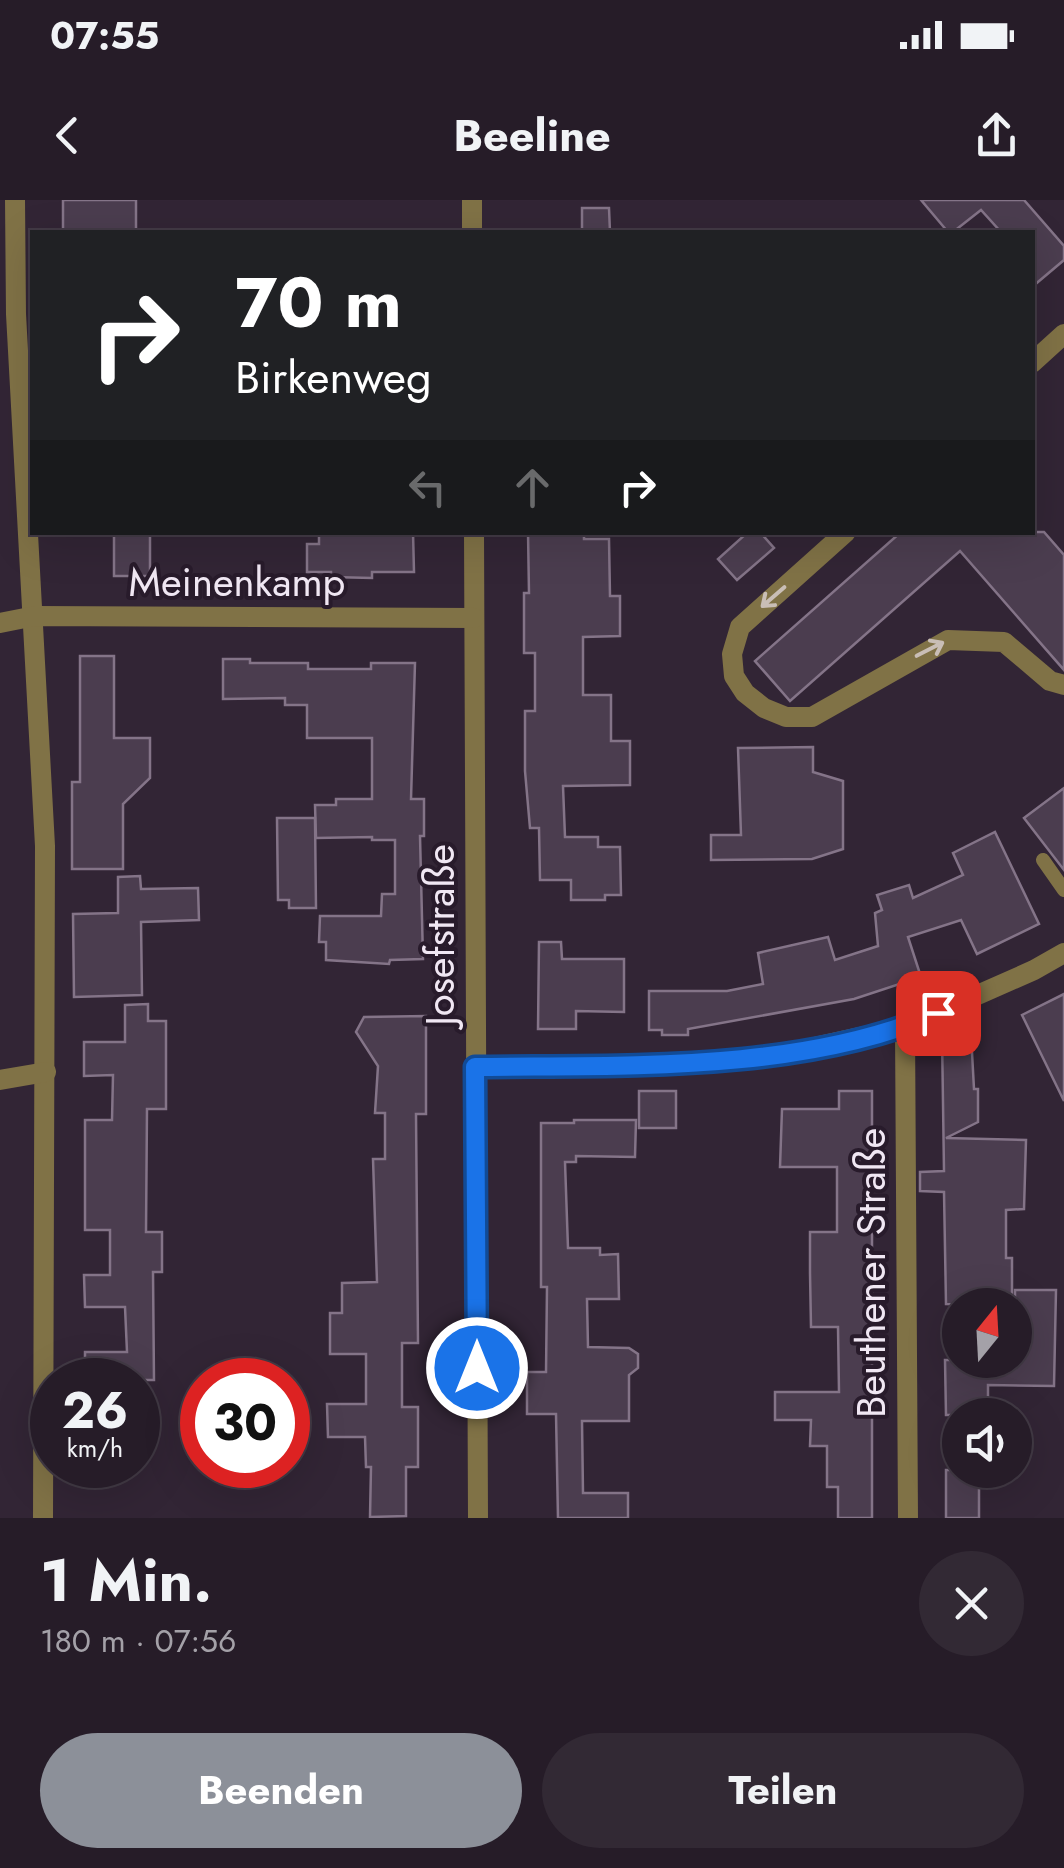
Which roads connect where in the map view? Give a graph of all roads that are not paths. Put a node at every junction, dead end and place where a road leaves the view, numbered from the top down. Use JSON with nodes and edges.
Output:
{"nodes":[{"id":1,"x":15,"y":200,"type":"edge"},
{"id":2,"x":472,"y":200,"type":"edge"},
{"id":3,"x":472,"y":230,"type":"edge"},
{"id":4,"x":8,"y":313,"type":"edge"},
{"id":5,"x":1064,"y":334,"type":"edge"},
{"id":6,"x":1035,"y":360,"type":"edge"},
{"id":7,"x":474,"y":535,"type":"edge"},
{"id":8,"x":843,"y":535,"type":"edge"},
{"id":9,"x":34,"y":616,"type":"junction"},
{"id":10,"x":474,"y":618,"type":"junction"},
{"id":11,"x":0,"y":624,"type":"edge"},
{"id":12,"x":1064,"y":685,"type":"edge"},
{"id":13,"x":1043,"y":860,"type":"dead end"},
{"id":14,"x":1064,"y":890,"type":"edge"},
{"id":15,"x":1064,"y":954,"type":"edge"},
{"id":16,"x":905,"y":1027,"type":"junction"},
{"id":17,"x":475,"y":1067,"type":"junction"},
{"id":18,"x":46,"y":1072,"type":"junction"},
{"id":19,"x":0,"y":1080,"type":"edge"},
{"id":20,"x":44,"y":1518,"type":"edge"},
{"id":21,"x":478,"y":1518,"type":"edge"},
{"id":22,"x":908,"y":1518,"type":"edge"}],
"edges":[{"from":1,"to":4,"type":"street"},
{"from":2,"to":3,"type":"street"},
{"from":4,"to":9,"type":"street"},
{"from":5,"to":6,"type":"street"},
{"from":7,"to":10,"type":"street","name":"Josefstraße"},
{"from":8,"to":12,"type":"street","one_way":true},
{"from":9,"to":10,"type":"street","name":"Meinenkamp"},
{"from":9,"to":11,"type":"street","name":"Meinenkamp"},
{"from":9,"to":18,"type":"street"},
{"from":10,"to":17,"type":"street","name":"Josefstraße"},
{"from":13,"to":14,"type":"lane"},
{"from":15,"to":16,"type":"street"},
{"from":16,"to":17,"type":"street"},
{"from":16,"to":22,"type":"street","name":"Beuthener Straße"},
{"from":17,"to":21,"type":"street","name":"Josefstraße"},
{"from":18,"to":19,"type":"street"},
{"from":18,"to":20,"type":"street"}]}
